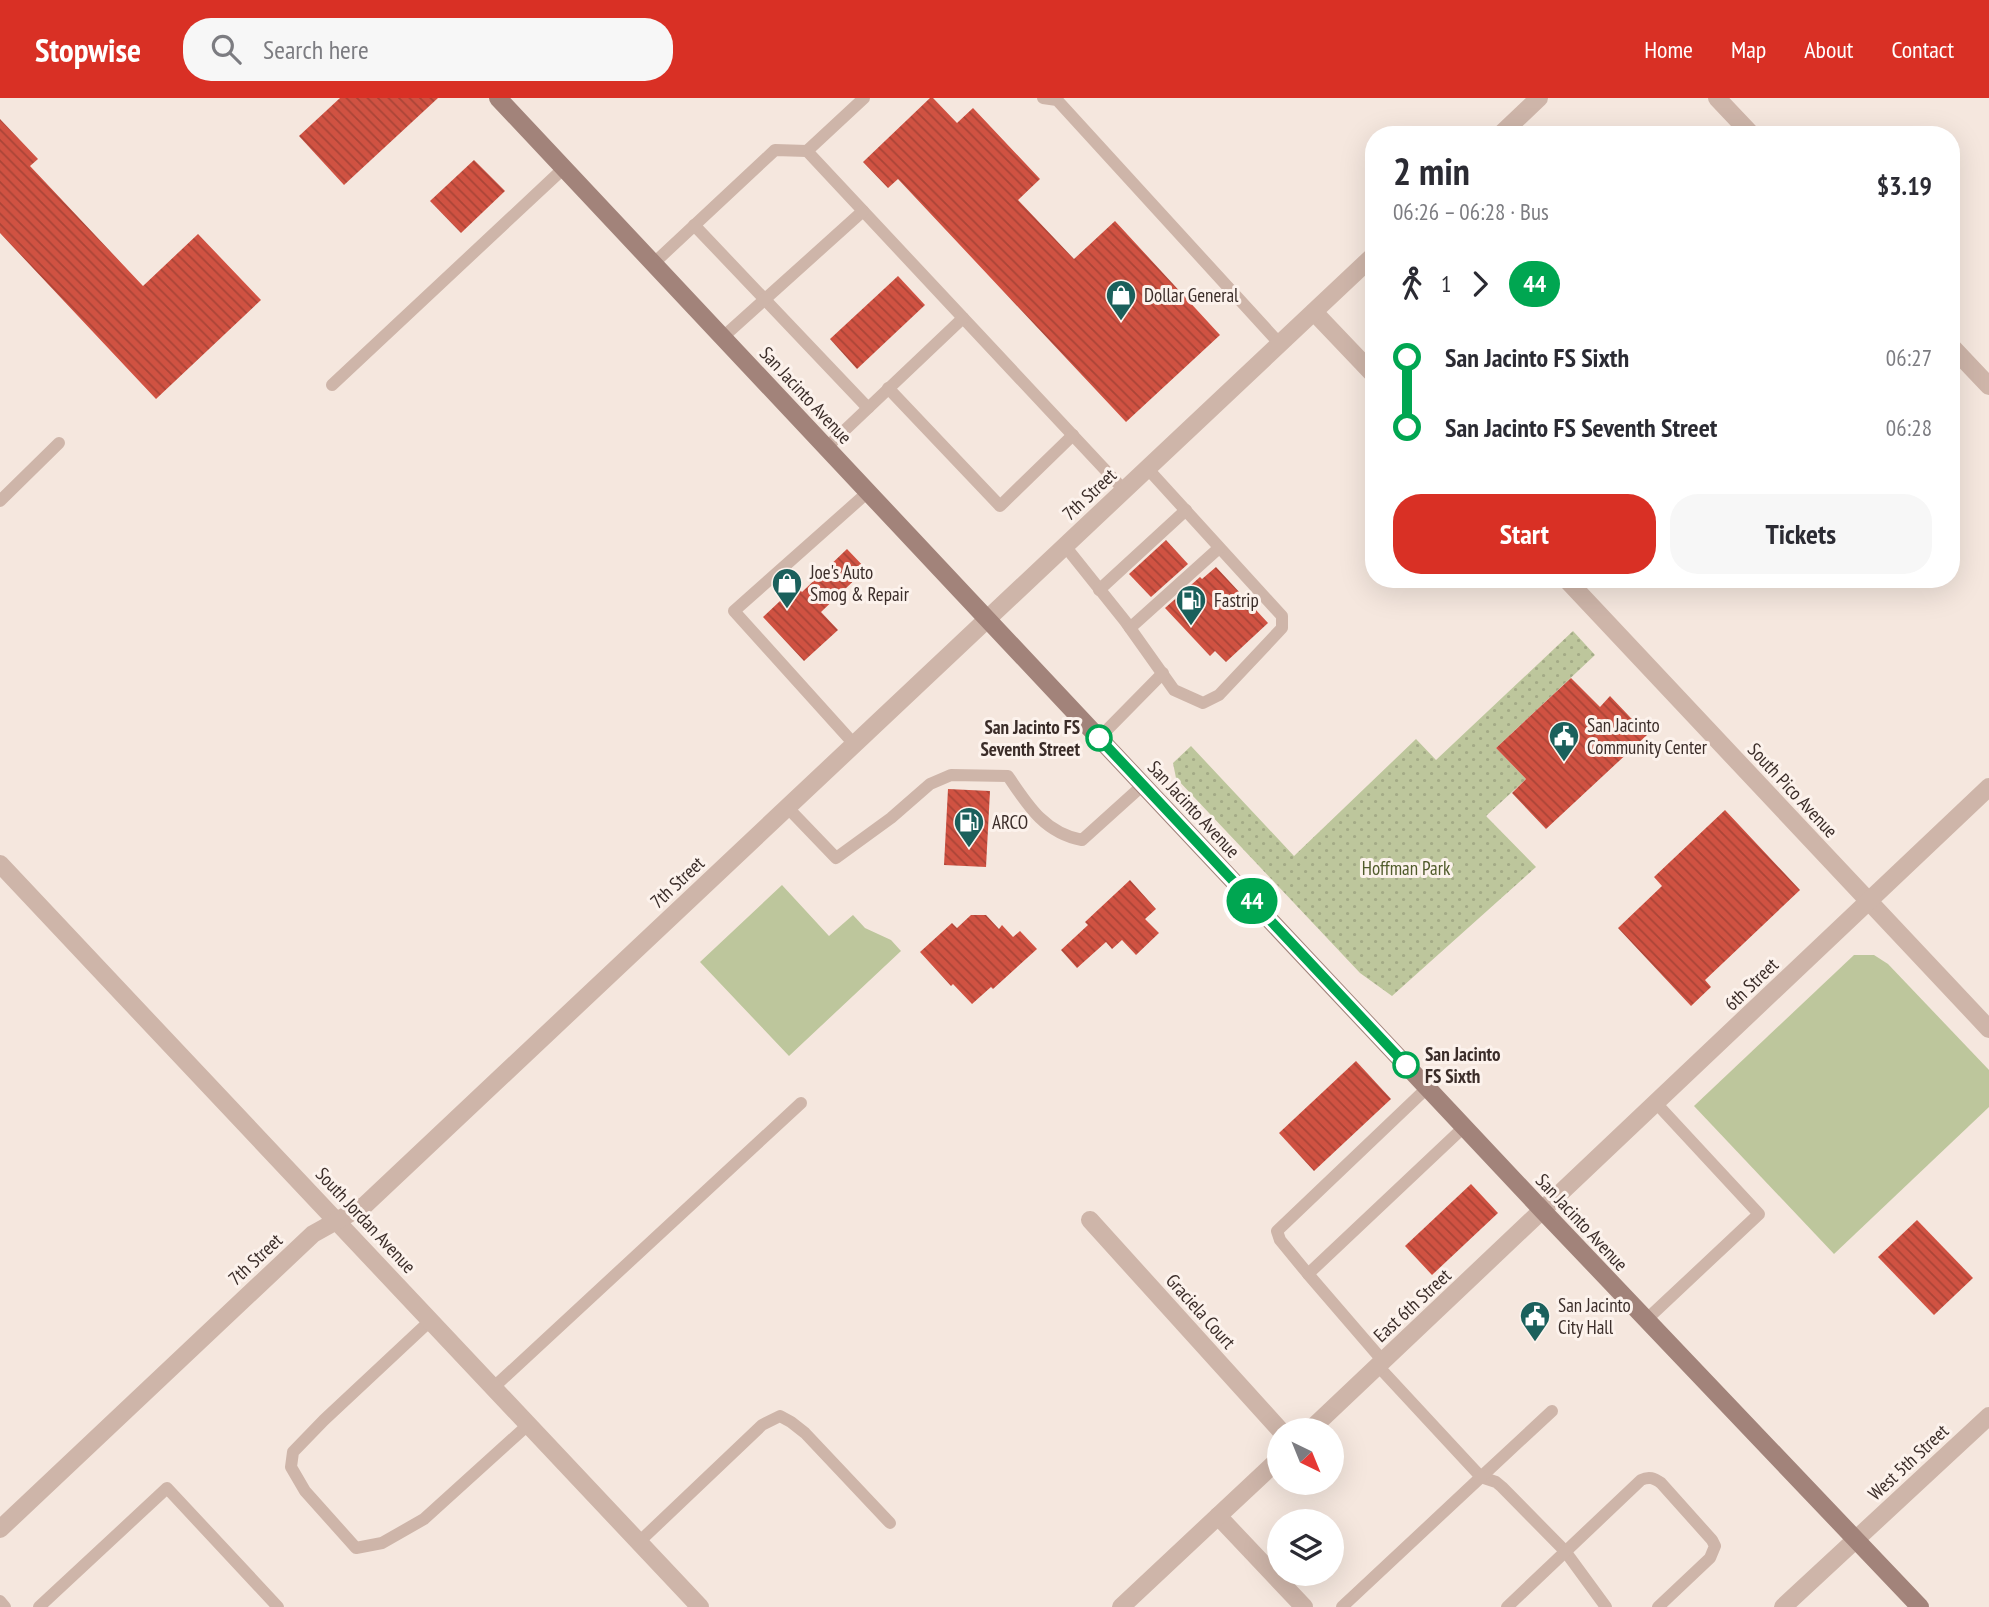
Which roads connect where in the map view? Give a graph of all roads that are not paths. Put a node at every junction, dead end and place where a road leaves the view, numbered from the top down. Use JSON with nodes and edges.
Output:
{"nodes":[{"id":1,"x":498,"y":98,"type":"edge"},
{"id":2,"x":864,"y":98,"type":"edge"},
{"id":3,"x":1043,"y":98,"type":"edge"},
{"id":4,"x":1539,"y":98,"type":"edge"},
{"id":5,"x":1717,"y":98,"type":"edge"},
{"id":6,"x":1509,"y":126,"type":"edge"},
{"id":7,"x":1743,"y":126,"type":"edge"},
{"id":8,"x":807,"y":151,"type":"junction"},
{"id":9,"x":564,"y":168,"type":"junction"},
{"id":10,"x":863,"y":211,"type":"junction"},
{"id":11,"x":694,"y":225,"type":"junction"},
{"id":12,"x":654,"y":263,"type":"junction"},
{"id":13,"x":1365,"y":264,"type":"edge"},
{"id":14,"x":764,"y":299,"type":"junction"},
{"id":15,"x":1314,"y":312,"type":"junction"},
{"id":16,"x":963,"y":318,"type":"junction"},
{"id":17,"x":723,"y":337,"type":"junction"},
{"id":18,"x":1280,"y":344,"type":"junction"},
{"id":19,"x":1960,"y":355,"type":"edge"},
{"id":20,"x":1365,"y":366,"type":"edge"},
{"id":21,"x":332,"y":385,"type":"dead end"},
{"id":22,"x":1989,"y":386,"type":"edge"},
{"id":23,"x":888,"y":388,"type":"junction"},
{"id":24,"x":868,"y":408,"type":"junction"},
{"id":25,"x":1073,"y":435,"type":"junction"},
{"id":26,"x":59,"y":443,"type":"dead end"},
{"id":27,"x":827,"y":447,"type":"junction"},
{"id":28,"x":1147,"y":468,"type":"junction"},
{"id":29,"x":1124,"y":490,"type":"junction"},
{"id":30,"x":868,"y":492,"type":"junction"},
{"id":31,"x":0,"y":501,"type":"edge"},
{"id":32,"x":1186,"y":510,"type":"junction"},
{"id":33,"x":1065,"y":546,"type":"junction"},
{"id":34,"x":1219,"y":548,"type":"junction"},
{"id":35,"x":1574,"y":588,"type":"edge"},
{"id":36,"x":1099,"y":590,"type":"junction"},
{"id":37,"x":987,"y":618,"type":"junction"},
{"id":38,"x":1129,"y":628,"type":"junction"},
{"id":39,"x":1163,"y":673,"type":"junction"},
{"id":40,"x":1099,"y":738,"type":"junction"},
{"id":41,"x":854,"y":744,"type":"junction"},
{"id":42,"x":1143,"y":785,"type":"junction"},
{"id":43,"x":1989,"y":787,"type":"edge"},
{"id":44,"x":787,"y":807,"type":"junction"},
{"id":45,"x":0,"y":864,"type":"edge"},
{"id":46,"x":1869,"y":901,"type":"junction"},
{"id":47,"x":1989,"y":1029,"type":"edge"},
{"id":48,"x":1427,"y":1088,"type":"junction"},
{"id":49,"x":801,"y":1102,"type":"dead end"},
{"id":50,"x":1656,"y":1103,"type":"junction"},
{"id":51,"x":1464,"y":1127,"type":"junction"},
{"id":52,"x":1543,"y":1211,"type":"junction"},
{"id":53,"x":1090,"y":1220,"type":"dead end"},
{"id":54,"x":338,"y":1221,"type":"junction"},
{"id":55,"x":1308,"y":1274,"type":"junction"},
{"id":56,"x":431,"y":1320,"type":"junction"},
{"id":57,"x":1646,"y":1320,"type":"junction"},
{"id":58,"x":1380,"y":1364,"type":"junction"},
{"id":59,"x":494,"y":1387,"type":"junction"},
{"id":60,"x":1552,"y":1410,"type":"dead end"},
{"id":61,"x":1989,"y":1416,"type":"edge"},
{"id":62,"x":1269,"y":1418,"type":"edge"},
{"id":63,"x":1323,"y":1418,"type":"edge"},
{"id":64,"x":529,"y":1424,"type":"junction"},
{"id":65,"x":1267,"y":1469,"type":"edge"},
{"id":66,"x":1481,"y":1477,"type":"junction"},
{"id":67,"x":1218,"y":1516,"type":"junction"},
{"id":68,"x":890,"y":1523,"type":"dead end"},
{"id":69,"x":0,"y":1529,"type":"edge"},
{"id":70,"x":1855,"y":1540,"type":"junction"},
{"id":71,"x":639,"y":1542,"type":"junction"},
{"id":72,"x":1565,"y":1551,"type":"junction"},
{"id":73,"x":0,"y":1601,"type":"edge"},
{"id":74,"x":5,"y":1607,"type":"edge"},
{"id":75,"x":39,"y":1607,"type":"edge"},
{"id":76,"x":278,"y":1607,"type":"edge"},
{"id":77,"x":700,"y":1607,"type":"edge"},
{"id":78,"x":1121,"y":1607,"type":"edge"},
{"id":79,"x":1304,"y":1607,"type":"edge"},
{"id":80,"x":1342,"y":1607,"type":"edge"},
{"id":81,"x":1507,"y":1607,"type":"edge"},
{"id":82,"x":1606,"y":1607,"type":"edge"},
{"id":83,"x":1658,"y":1607,"type":"edge"},
{"id":84,"x":1783,"y":1607,"type":"edge"},
{"id":85,"x":1920,"y":1607,"type":"edge"}],
"edges":[{"from":1,"to":9,"type":"main road","name":"San Jacinto Avenue"},
{"from":2,"to":8,"type":"lane"},
{"from":3,"to":18,"type":"lane"},
{"from":4,"to":6,"type":"street"},
{"from":5,"to":7,"type":"street"},
{"from":8,"to":10,"type":"lane"},
{"from":8,"to":11,"type":"lane"},
{"from":9,"to":12,"type":"main road","name":"San Jacinto Avenue"},
{"from":9,"to":21,"type":"lane"},
{"from":10,"to":14,"type":"lane"},
{"from":10,"to":16,"type":"lane"},
{"from":11,"to":12,"type":"lane"},
{"from":11,"to":14,"type":"lane"},
{"from":12,"to":17,"type":"main road","name":"San Jacinto Avenue"},
{"from":13,"to":15,"type":"street","name":"7th Street"},
{"from":14,"to":17,"type":"lane"},
{"from":14,"to":24,"type":"lane"},
{"from":15,"to":18,"type":"street","name":"7th Street"},
{"from":15,"to":20,"type":"street"},
{"from":16,"to":23,"type":"lane"},
{"from":16,"to":25,"type":"lane"},
{"from":17,"to":27,"type":"main road","name":"San Jacinto Avenue"},
{"from":18,"to":28,"type":"street","name":"7th Street"},
{"from":19,"to":22,"type":"street"},
{"from":23,"to":24,"type":"lane"},
{"from":23,"to":25,"type":"lane"},
{"from":24,"to":27,"type":"lane"},
{"from":25,"to":29,"type":"lane"},
{"from":26,"to":31,"type":"lane"},
{"from":27,"to":30,"type":"main road","name":"San Jacinto Avenue"},
{"from":28,"to":29,"type":"street","name":"7th Street"},
{"from":28,"to":32,"type":"lane"},
{"from":29,"to":33,"type":"street","name":"7th Street"},
{"from":30,"to":37,"type":"main road","name":"San Jacinto Avenue"},
{"from":30,"to":41,"type":"lane"},
{"from":32,"to":34,"type":"lane"},
{"from":32,"to":36,"type":"lane"},
{"from":33,"to":36,"type":"lane"},
{"from":33,"to":37,"type":"street","name":"7th Street"},
{"from":34,"to":38,"type":"lane"},
{"from":34,"to":39,"type":"lane"},
{"from":35,"to":46,"type":"street","name":"South Pico Avenue"},
{"from":36,"to":38,"type":"lane"},
{"from":37,"to":40,"type":"main road","name":"San Jacinto Avenue"},
{"from":37,"to":41,"type":"street","name":"7th Street"},
{"from":38,"to":39,"type":"lane"},
{"from":39,"to":40,"type":"lane"},
{"from":40,"to":42,"type":"main road","name":"San Jacinto Avenue"},
{"from":41,"to":44,"type":"street","name":"7th Street"},
{"from":42,"to":44,"type":"lane"},
{"from":42,"to":48,"type":"main road","name":"San Jacinto Avenue"},
{"from":43,"to":46,"type":"street","name":"6th Street"},
{"from":44,"to":54,"type":"street","name":"7th Street"},
{"from":45,"to":54,"type":"street","name":"South Jordan Avenue"},
{"from":46,"to":47,"type":"street","name":"South Pico Avenue"},
{"from":46,"to":50,"type":"street","name":"6th Street"},
{"from":48,"to":51,"type":"main road","name":"San Jacinto Avenue"},
{"from":48,"to":55,"type":"lane"},
{"from":49,"to":59,"type":"lane"},
{"from":50,"to":52,"type":"street","name":"6th Street"},
{"from":50,"to":57,"type":"lane"},
{"from":51,"to":52,"type":"main road","name":"San Jacinto Avenue"},
{"from":51,"to":55,"type":"lane"},
{"from":52,"to":57,"type":"main road","name":"San Jacinto Avenue"},
{"from":52,"to":58,"type":"street","name":"East 6th Street"},
{"from":53,"to":62,"type":"street","name":"Graciela Court"},
{"from":54,"to":56,"type":"street","name":"South Jordan Avenue"},
{"from":54,"to":69,"type":"street","name":"7th Street"},
{"from":55,"to":58,"type":"lane"},
{"from":56,"to":59,"type":"street","name":"South Jordan Avenue"},
{"from":56,"to":64,"type":"lane"},
{"from":57,"to":70,"type":"main road","name":"San Jacinto Avenue"},
{"from":58,"to":63,"type":"street","name":"East 6th Street"},
{"from":58,"to":66,"type":"lane"},
{"from":59,"to":64,"type":"street","name":"South Jordan Avenue"},
{"from":60,"to":66,"type":"lane"},
{"from":61,"to":70,"type":"street","name":"West 5th Street"},
{"from":64,"to":71,"type":"street","name":"South Jordan Avenue"},
{"from":65,"to":67,"type":"street"},
{"from":66,"to":72,"type":"lane"},
{"from":66,"to":80,"type":"lane"},
{"from":67,"to":78,"type":"street"},
{"from":67,"to":79,"type":"street"},
{"from":68,"to":71,"type":"lane"},
{"from":70,"to":84,"type":"street","name":"West 5th Street"},
{"from":70,"to":85,"type":"main road","name":"San Jacinto Avenue"},
{"from":71,"to":77,"type":"street","name":"South Jordan Avenue"},
{"from":72,"to":81,"type":"lane"},
{"from":72,"to":82,"type":"lane"},
{"from":72,"to":83,"type":"lane"},
{"from":73,"to":74,"type":"lane"},
{"from":75,"to":76,"type":"lane"}]}
